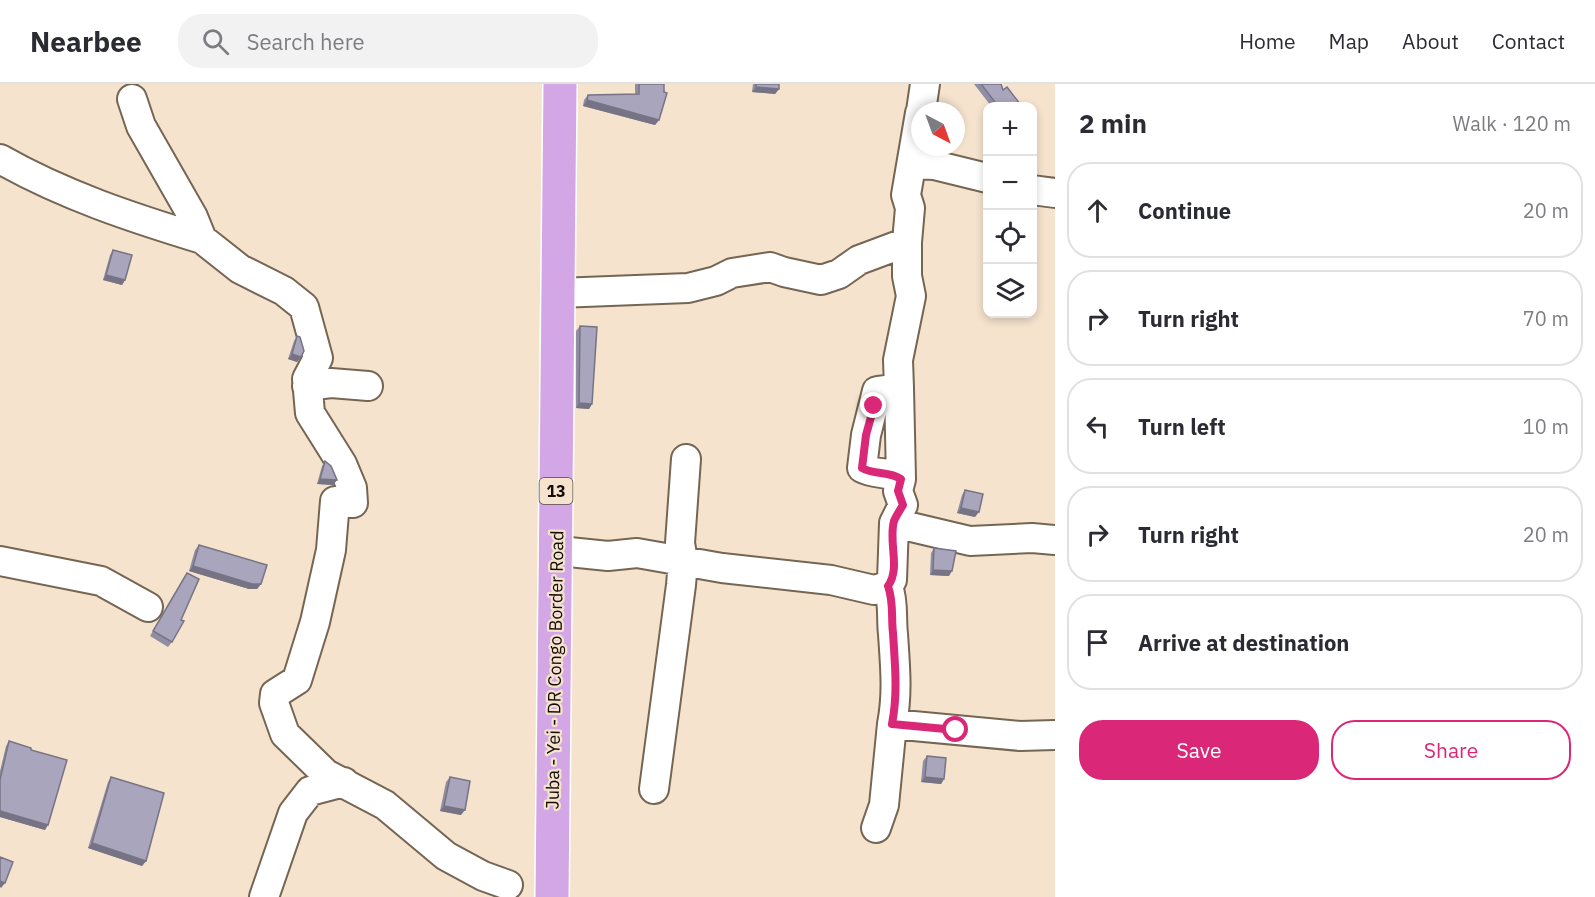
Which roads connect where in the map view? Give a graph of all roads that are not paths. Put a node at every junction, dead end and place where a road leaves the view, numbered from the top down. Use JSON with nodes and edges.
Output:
{"nodes":[{"id":1,"x":560,"y":84,"type":"edge"},
{"id":2,"x":926,"y":84,"type":"edge"},
{"id":3,"x":132,"y":99,"type":"dead end"},
{"id":4,"x":922,"y":102,"type":"edge"},
{"id":5,"x":913,"y":156,"type":"edge"},
{"id":6,"x":0,"y":159,"type":"edge"},
{"id":7,"x":912,"y":164,"type":"junction"},
{"id":8,"x":983,"y":177,"type":"edge"},
{"id":9,"x":1037,"y":190,"type":"edge"},
{"id":10,"x":1055,"y":193,"type":"edge"},
{"id":11,"x":202,"y":239,"type":"junction"},
{"id":12,"x":907,"y":242,"type":"junction"},
{"id":13,"x":558,"y":292,"type":"junction"},
{"id":14,"x":307,"y":386,"type":"junction"},
{"id":15,"x":368,"y":386,"type":"dead end"},
{"id":16,"x":899,"y":388,"type":"junction"},
{"id":17,"x":686,"y":459,"type":"dead end"},
{"id":18,"x":901,"y":479,"type":"junction"},
{"id":19,"x":894,"y":522,"type":"junction"},
{"id":20,"x":1055,"y":540,"type":"edge"},
{"id":21,"x":556,"y":548,"type":"junction"},
{"id":22,"x":0,"y":561,"type":"edge"},
{"id":23,"x":683,"y":561,"type":"junction"},
{"id":24,"x":888,"y":586,"type":"junction"},
{"id":25,"x":148,"y":607,"type":"dead end"},
{"id":26,"x":892,"y":724,"type":"junction"},
{"id":27,"x":1055,"y":735,"type":"edge"},
{"id":28,"x":315,"y":762,"type":"junction"},
{"id":29,"x":344,"y":782,"type":"junction"},
{"id":30,"x":654,"y":789,"type":"dead end"},
{"id":31,"x":302,"y":801,"type":"junction"},
{"id":32,"x":876,"y":828,"type":"dead end"},
{"id":33,"x":508,"y":885,"type":"dead end"},
{"id":34,"x":264,"y":897,"type":"edge"},
{"id":35,"x":552,"y":897,"type":"edge"}],
"edges":[{"from":1,"to":13,"type":"main road","name":"Juba - Yei - DR Congo Border Road","number":"13"},
{"from":2,"to":4,"type":"street"},
{"from":3,"to":11,"type":"street"},
{"from":5,"to":7,"type":"street"},
{"from":6,"to":11,"type":"street"},
{"from":7,"to":8,"type":"street"},
{"from":7,"to":12,"type":"street"},
{"from":9,"to":10,"type":"street"},
{"from":11,"to":14,"type":"street"},
{"from":12,"to":13,"type":"street"},
{"from":12,"to":16,"type":"street"},
{"from":13,"to":21,"type":"main road","name":"Juba - Yei - DR Congo Border Road","number":"13"},
{"from":14,"to":15,"type":"street"},
{"from":14,"to":28,"type":"street"},
{"from":16,"to":18,"type":"street"},
{"from":16,"to":18,"type":"street"},
{"from":17,"to":23,"type":"street"},
{"from":18,"to":19,"type":"street"},
{"from":19,"to":20,"type":"street"},
{"from":19,"to":24,"type":"street"},
{"from":21,"to":23,"type":"street"},
{"from":21,"to":35,"type":"main road","name":"Juba - Yei - DR Congo Border Road","number":"13"},
{"from":22,"to":25,"type":"street"},
{"from":23,"to":24,"type":"street"},
{"from":23,"to":30,"type":"street"},
{"from":24,"to":26,"type":"street"},
{"from":26,"to":27,"type":"street"},
{"from":26,"to":32,"type":"street"},
{"from":28,"to":29,"type":"street"},
{"from":28,"to":31,"type":"street"},
{"from":29,"to":31,"type":"street"},
{"from":29,"to":33,"type":"street"},
{"from":31,"to":34,"type":"street"}]}
